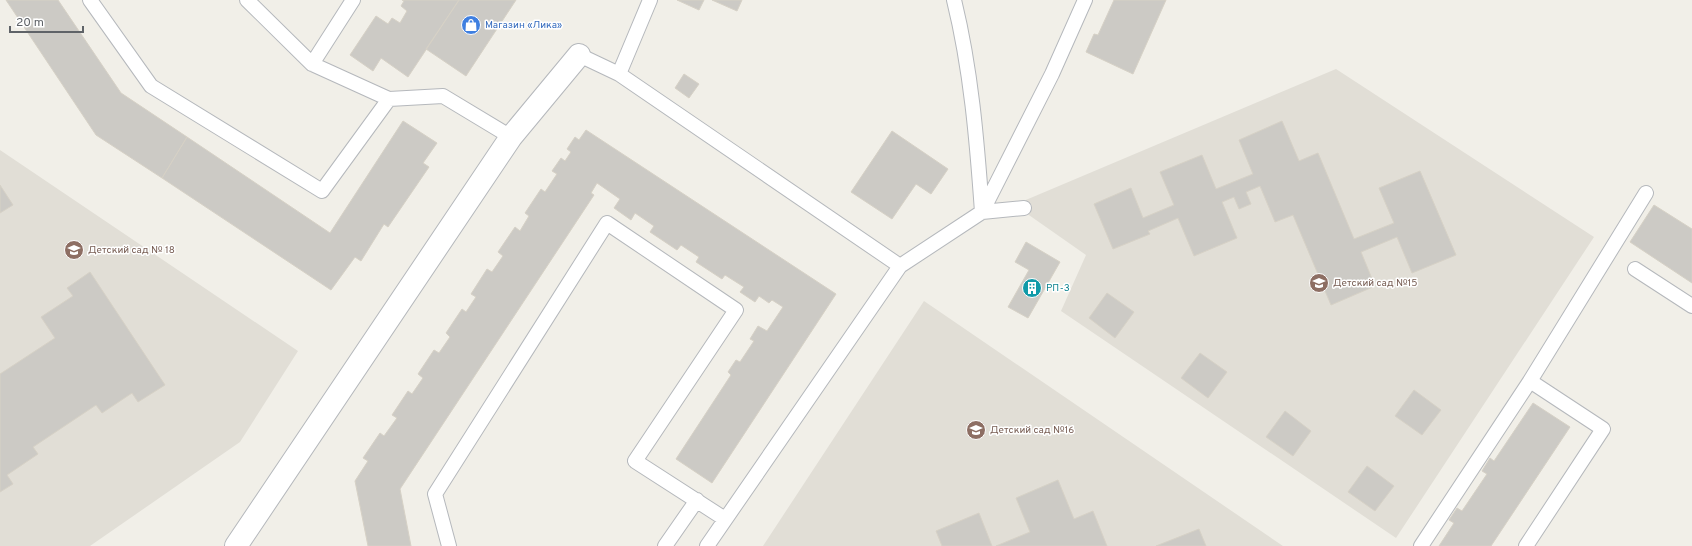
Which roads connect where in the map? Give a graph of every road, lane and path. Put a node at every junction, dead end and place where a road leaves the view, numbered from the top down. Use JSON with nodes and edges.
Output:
{"nodes":[{"id":1,"x":90,"y":0,"type":"edge"},
{"id":2,"x":247,"y":0,"type":"edge"},
{"id":3,"x":353,"y":0,"type":"edge"},
{"id":4,"x":650,"y":0,"type":"edge"},
{"id":5,"x":954,"y":0,"type":"edge"},
{"id":6,"x":1085,"y":0,"type":"edge"},
{"id":7,"x":579,"y":55,"type":"joint"},
{"id":8,"x":312,"y":64,"type":"junction"},
{"id":9,"x":619,"y":74,"type":"junction"},
{"id":10,"x":389,"y":99,"type":"junction"},
{"id":11,"x":511,"y":137,"type":"junction"},
{"id":12,"x":1646,"y":193,"type":"dead end"},
{"id":13,"x":1024,"y":208,"type":"dead end"},
{"id":14,"x":982,"y":212,"type":"junction"},
{"id":15,"x":900,"y":266,"type":"junction"},
{"id":16,"x":1635,"y":270,"type":"dead end"},
{"id":17,"x":1692,"y":306,"type":"edge"},
{"id":18,"x":1530,"y":381,"type":"junction"},
{"id":19,"x":697,"y":500,"type":"junction"},
{"id":20,"x":725,"y":519,"type":"junction"},
{"id":21,"x":236,"y":546,"type":"edge"},
{"id":22,"x":449,"y":546,"type":"edge"},
{"id":23,"x":665,"y":546,"type":"edge"},
{"id":24,"x":707,"y":546,"type":"edge"},
{"id":25,"x":1421,"y":546,"type":"edge"},
{"id":26,"x":1526,"y":546,"type":"edge"}],
"edges":[{"from":1,"to":10,"type":"lane"},
{"from":2,"to":8,"type":"lane"},
{"from":3,"to":8,"type":"lane"},
{"from":4,"to":9,"type":"lane"},
{"from":5,"to":14,"type":"lane"},
{"from":6,"to":14,"type":"lane"},
{"from":7,"to":9,"type":"lane"},
{"from":7,"to":11,"type":"street"},
{"from":8,"to":10,"type":"lane"},
{"from":9,"to":15,"type":"lane"},
{"from":10,"to":11,"type":"lane"},
{"from":11,"to":21,"type":"street"},
{"from":12,"to":18,"type":"lane"},
{"from":13,"to":14,"type":"lane"},
{"from":14,"to":15,"type":"lane"},
{"from":15,"to":20,"type":"lane"},
{"from":16,"to":17,"type":"lane"},
{"from":18,"to":25,"type":"lane"},
{"from":18,"to":26,"type":"lane"},
{"from":19,"to":20,"type":"lane"},
{"from":19,"to":22,"type":"lane"},
{"from":19,"to":23,"type":"lane"},
{"from":20,"to":24,"type":"lane"}]}
